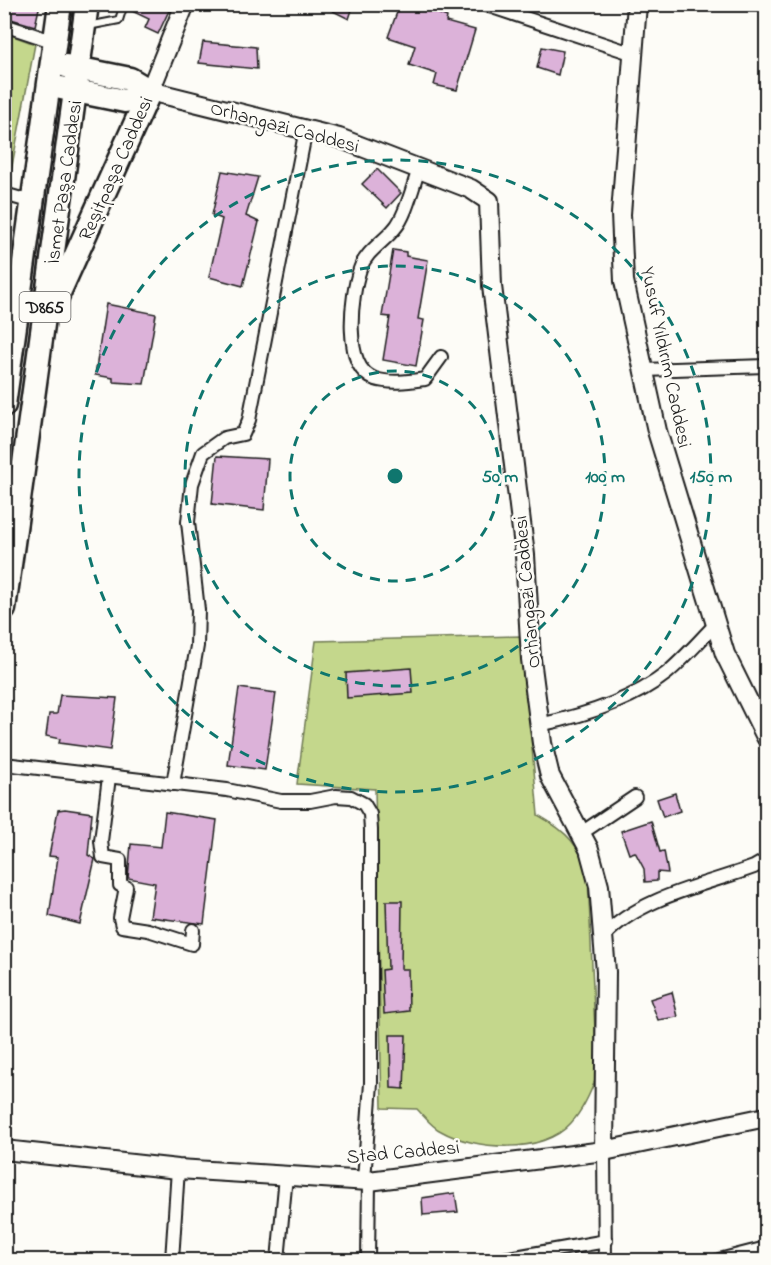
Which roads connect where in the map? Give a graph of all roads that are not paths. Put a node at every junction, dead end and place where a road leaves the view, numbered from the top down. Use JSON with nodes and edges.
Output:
{"nodes":[{"id":1,"x":60,"y":4,"type":"edge"},
{"id":2,"x":87,"y":4,"type":"edge"},
{"id":3,"x":124,"y":4,"type":"edge"},
{"id":4,"x":185,"y":4,"type":"edge"},
{"id":5,"x":483,"y":4,"type":"edge"},
{"id":6,"x":638,"y":4,"type":"edge"},
{"id":7,"x":4,"y":25,"type":"edge"},
{"id":8,"x":84,"y":27,"type":"junction"},
{"id":9,"x":634,"y":54,"type":"junction"},
{"id":10,"x":52,"y":63,"type":"junction"},
{"id":11,"x":78,"y":80,"type":"junction"},
{"id":12,"x":150,"y":92,"type":"junction"},
{"id":13,"x":306,"y":129,"type":"junction"},
{"id":14,"x":419,"y":169,"type":"junction"},
{"id":15,"x":4,"y":195,"type":"edge"},
{"id":16,"x":32,"y":202,"type":"junction"},
{"id":17,"x":42,"y":330,"type":"junction"},
{"id":18,"x":441,"y":357,"type":"dead end"},
{"id":19,"x":766,"y":366,"type":"edge"},
{"id":20,"x":644,"y":370,"type":"junction"},
{"id":21,"x":4,"y":405,"type":"edge"},
{"id":22,"x":4,"y":609,"type":"edge"},
{"id":23,"x":716,"y":624,"type":"junction"},
{"id":24,"x":540,"y":726,"type":"junction"},
{"id":25,"x":766,"y":737,"type":"edge"},
{"id":26,"x":4,"y":764,"type":"edge"},
{"id":27,"x":109,"y":777,"type":"junction"},
{"id":28,"x":173,"y":784,"type":"junction"},
{"id":29,"x":635,"y":797,"type":"dead end"},
{"id":30,"x":580,"y":834,"type":"junction"},
{"id":31,"x":766,"y":860,"type":"edge"},
{"id":32,"x":193,"y":930,"type":"dead end"},
{"id":33,"x":604,"y":936,"type":"junction"},
{"id":34,"x":766,"y":1117,"type":"edge"},
{"id":35,"x":4,"y":1150,"type":"edge"},
{"id":36,"x":604,"y":1151,"type":"junction"},
{"id":37,"x":178,"y":1169,"type":"junction"},
{"id":38,"x":286,"y":1176,"type":"junction"},
{"id":39,"x":367,"y":1180,"type":"junction"},
{"id":40,"x":606,"y":1242,"type":"junction"},
{"id":41,"x":766,"y":1248,"type":"edge"},
{"id":42,"x":172,"y":1260,"type":"edge"},
{"id":43,"x":278,"y":1260,"type":"edge"},
{"id":44,"x":368,"y":1260,"type":"edge"},
{"id":45,"x":498,"y":1260,"type":"edge"},
{"id":46,"x":605,"y":1260,"type":"edge"},
{"id":47,"x":719,"y":1260,"type":"edge"}],
"edges":[{"from":1,"to":10,"type":"highway","name":"İsmet Paşa Caddesi","number":"D865"},
{"from":2,"to":8,"type":"highway","name":"İsmet Paşa Caddesi","number":"D865"},
{"from":3,"to":8,"type":"lane"},
{"from":4,"to":12,"type":"street","name":"Reşitpaşa Caddesi"},
{"from":5,"to":9,"type":"street"},
{"from":6,"to":9,"type":"street","name":"Yusuf Yıldırım Caddesi"},
{"from":7,"to":10,"type":"street"},
{"from":8,"to":11,"type":"highway","name":"İsmet Paşa Caddesi","number":"D865"},
{"from":9,"to":20,"type":"street","name":"Yusuf Yıldırım Caddesi"},
{"from":10,"to":11,"type":"highway","name":"Orhangazi Caddesi"},
{"from":10,"to":16,"type":"highway","name":"İsmet Paşa Caddesi","number":"D865"},
{"from":11,"to":12,"type":"highway","name":"Orhangazi Caddesi"},
{"from":11,"to":17,"type":"highway","name":"İsmet Paşa Caddesi","number":"D865"},
{"from":12,"to":13,"type":"street","name":"Orhangazi Caddesi"},
{"from":12,"to":17,"type":"highway","name":"Reşitpaşa Caddesi"},
{"from":13,"to":14,"type":"street","name":"Orhangazi Caddesi"},
{"from":13,"to":28,"type":"street"},
{"from":14,"to":18,"type":"street"},
{"from":14,"to":24,"type":"street","name":"Orhangazi Caddesi"},
{"from":15,"to":16,"type":"street"},
{"from":16,"to":21,"type":"highway","name":"İsmet Paşa Caddesi","number":"D865"},
{"from":17,"to":22,"type":"highway","name":"İsmet Paşa Caddesi","number":"D865"},
{"from":19,"to":20,"type":"street"},
{"from":20,"to":23,"type":"street","name":"Yusuf Yıldırım Caddesi"},
{"from":23,"to":24,"type":"street"},
{"from":23,"to":25,"type":"street","name":"Yusuf Yıldırım Caddesi"},
{"from":24,"to":30,"type":"street","name":"Orhangazi Caddesi"},
{"from":26,"to":27,"type":"street"},
{"from":27,"to":28,"type":"street"},
{"from":27,"to":32,"type":"street"},
{"from":28,"to":39,"type":"street"},
{"from":29,"to":30,"type":"street"},
{"from":30,"to":33,"type":"street","name":"Orhangazi Caddesi"},
{"from":31,"to":33,"type":"street"},
{"from":33,"to":36,"type":"street","name":"Orhangazi Caddesi"},
{"from":34,"to":36,"type":"street","name":"Stad Caddesi"},
{"from":35,"to":37,"type":"street","name":"Stad Caddesi"},
{"from":36,"to":39,"type":"street","name":"Stad Caddesi"},
{"from":36,"to":40,"type":"street"},
{"from":37,"to":38,"type":"street","name":"Stad Caddesi"},
{"from":37,"to":42,"type":"street"},
{"from":38,"to":39,"type":"street","name":"Stad Caddesi"},
{"from":38,"to":43,"type":"street"},
{"from":39,"to":44,"type":"street"},
{"from":40,"to":45,"type":"street"},
{"from":40,"to":46,"type":"street"},
{"from":41,"to":47,"type":"street"}]}
